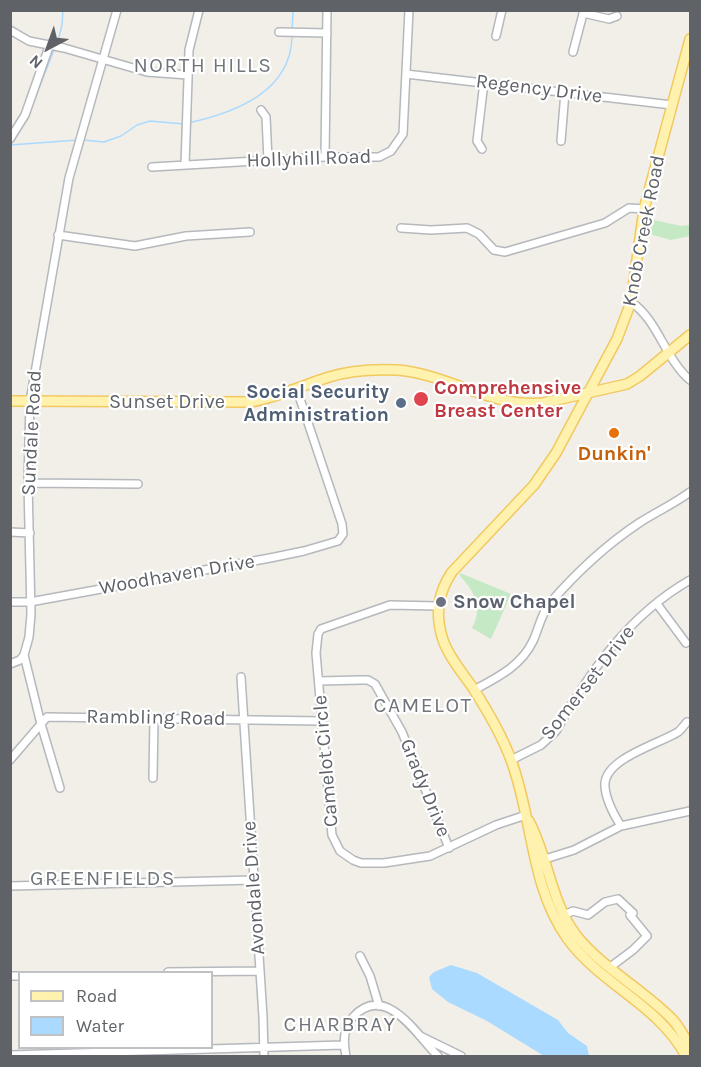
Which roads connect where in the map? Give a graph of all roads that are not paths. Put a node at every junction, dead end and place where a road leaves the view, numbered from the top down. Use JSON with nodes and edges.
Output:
{"nodes":[{"id":1,"x":117,"y":10,"type":"edge"},
{"id":2,"x":199,"y":10,"type":"edge"},
{"id":3,"x":327,"y":10,"type":"edge"},
{"id":4,"x":409,"y":10,"type":"edge"},
{"id":5,"x":502,"y":10,"type":"edge"},
{"id":6,"x":584,"y":12,"type":"edge"},
{"id":7,"x":617,"y":16,"type":"dead end"},
{"id":8,"x":12,"y":30,"type":"edge"},
{"id":9,"x":279,"y":32,"type":"dead end"},
{"id":10,"x":327,"y":33,"type":"junction"},
{"id":11,"x":496,"y":36,"type":"dead end"},
{"id":12,"x":10,"y":39,"type":"edge"},
{"id":13,"x":690,"y":39,"type":"edge"},
{"id":14,"x":50,"y":44,"type":"junction"},
{"id":15,"x":573,"y":52,"type":"dead end"},
{"id":16,"x":103,"y":60,"type":"junction"},
{"id":17,"x":406,"y":74,"type":"junction"},
{"id":18,"x":188,"y":75,"type":"junction"},
{"id":19,"x":484,"y":82,"type":"junction"},
{"id":20,"x":566,"y":92,"type":"junction"},
{"id":21,"x":672,"y":105,"type":"junction"},
{"id":22,"x":261,"y":110,"type":"dead end"},
{"id":23,"x":10,"y":139,"type":"edge"},
{"id":24,"x":561,"y":141,"type":"dead end"},
{"id":25,"x":482,"y":149,"type":"dead end"},
{"id":26,"x":325,"y":157,"type":"junction"},
{"id":27,"x":268,"y":160,"type":"junction"},
{"id":28,"x":185,"y":165,"type":"junction"},
{"id":29,"x":152,"y":167,"type":"dead end"},
{"id":30,"x":644,"y":209,"type":"junction"},
{"id":31,"x":401,"y":228,"type":"dead end"},
{"id":32,"x":250,"y":232,"type":"dead end"},
{"id":33,"x":58,"y":235,"type":"junction"},
{"id":34,"x":631,"y":302,"type":"junction"},
{"id":35,"x":690,"y":335,"type":"edge"},
{"id":36,"x":668,"y":354,"type":"junction"},
{"id":37,"x":690,"y":380,"type":"edge"},
{"id":38,"x":297,"y":390,"type":"junction"},
{"id":39,"x":586,"y":395,"type":"junction"},
{"id":40,"x":10,"y":401,"type":"edge"},
{"id":41,"x":30,"y":401,"type":"junction"},
{"id":42,"x":28,"y":483,"type":"junction"},
{"id":43,"x":138,"y":484,"type":"dead end"},
{"id":44,"x":690,"y":492,"type":"edge"},
{"id":45,"x":10,"y":532,"type":"edge"},
{"id":46,"x":30,"y":532,"type":"junction"},
{"id":47,"x":690,"y":580,"type":"edge"},
{"id":48,"x":10,"y":602,"type":"edge"},
{"id":49,"x":30,"y":602,"type":"junction"},
{"id":50,"x":657,"y":604,"type":"junction"},
{"id":51,"x":438,"y":606,"type":"junction"},
{"id":52,"x":686,"y":643,"type":"dead end"},
{"id":53,"x":24,"y":655,"type":"junction"},
{"id":54,"x":10,"y":664,"type":"edge"},
{"id":55,"x":241,"y":677,"type":"dead end"},
{"id":56,"x":319,"y":681,"type":"junction"},
{"id":57,"x":474,"y":690,"type":"junction"},
{"id":58,"x":154,"y":718,"type":"junction"},
{"id":59,"x":243,"y":720,"type":"junction"},
{"id":60,"x":321,"y":720,"type":"junction"},
{"id":61,"x":687,"y":722,"type":"dead end"},
{"id":62,"x":41,"y":724,"type":"junction"},
{"id":63,"x":10,"y":760,"type":"edge"},
{"id":64,"x":511,"y":760,"type":"junction"},
{"id":65,"x":153,"y":778,"type":"dead end"},
{"id":66,"x":60,"y":788,"type":"dead end"},
{"id":67,"x":690,"y":811,"type":"edge"},
{"id":68,"x":526,"y":815,"type":"junction"},
{"id":69,"x":621,"y":826,"type":"junction"},
{"id":70,"x":530,"y":840,"type":"junction"},
{"id":71,"x":449,"y":848,"type":"junction"},
{"id":72,"x":545,"y":859,"type":"junction"},
{"id":73,"x":540,"y":876,"type":"junction"},
{"id":74,"x":254,"y":880,"type":"junction"},
{"id":75,"x":10,"y":885,"type":"edge"},
{"id":76,"x":560,"y":917,"type":"junction"},
{"id":77,"x":360,"y":956,"type":"dead end"},
{"id":78,"x":260,"y":971,"type":"junction"},
{"id":79,"x":606,"y":971,"type":"junction"},
{"id":80,"x":213,"y":972,"type":"edge"},
{"id":81,"x":639,"y":997,"type":"junction"},
{"id":82,"x":379,"y":1006,"type":"junction"},
{"id":83,"x":670,"y":1031,"type":"junction"},
{"id":84,"x":418,"y":1034,"type":"junction"},
{"id":85,"x":343,"y":1045,"type":"junction"},
{"id":86,"x":689,"y":1045,"type":"edge"},
{"id":87,"x":263,"y":1048,"type":"junction"},
{"id":88,"x":10,"y":1055,"type":"edge"},
{"id":89,"x":37,"y":1055,"type":"edge"},
{"id":90,"x":264,"y":1056,"type":"edge"},
{"id":91,"x":345,"y":1056,"type":"edge"},
{"id":92,"x":438,"y":1056,"type":"edge"},
{"id":93,"x":461,"y":1056,"type":"edge"},
{"id":94,"x":686,"y":1056,"type":"edge"}],
"edges":[{"from":1,"to":16,"type":"street","name":"Sundale Road"},
{"from":2,"to":18,"type":"street"},
{"from":3,"to":10,"type":"street"},
{"from":4,"to":17,"type":"street","name":"Hollyhill Road"},
{"from":5,"to":11,"type":"street"},
{"from":6,"to":7,"type":"street"},
{"from":6,"to":15,"type":"street"},
{"from":8,"to":12,"type":"street"},
{"from":8,"to":14,"type":"street"},
{"from":9,"to":10,"type":"street"},
{"from":10,"to":26,"type":"street"},
{"from":13,"to":21,"type":"main road","name":"Knob Creek Road"},
{"from":14,"to":16,"type":"street"},
{"from":14,"to":23,"type":"street"},
{"from":16,"to":18,"type":"street"},
{"from":16,"to":33,"type":"street","name":"Sundale Road"},
{"from":17,"to":19,"type":"street","name":"Regency Drive"},
{"from":17,"to":26,"type":"street","name":"Hollyhill Road"},
{"from":18,"to":28,"type":"street"},
{"from":19,"to":20,"type":"street","name":"Regency Drive"},
{"from":19,"to":25,"type":"street"},
{"from":20,"to":21,"type":"street","name":"Regency Drive"},
{"from":20,"to":24,"type":"street"},
{"from":21,"to":30,"type":"main road","name":"Knob Creek Road"},
{"from":22,"to":27,"type":"street"},
{"from":26,"to":27,"type":"street","name":"Hollyhill Road"},
{"from":27,"to":28,"type":"street","name":"Hollyhill Road"},
{"from":28,"to":29,"type":"street","name":"Hollyhill Road"},
{"from":30,"to":31,"type":"street"},
{"from":30,"to":34,"type":"main road","name":"Knob Creek Road"},
{"from":32,"to":33,"type":"street"},
{"from":33,"to":41,"type":"street","name":"Sundale Road"},
{"from":34,"to":36,"type":"street"},
{"from":34,"to":39,"type":"main road","name":"Knob Creek Road"},
{"from":35,"to":36,"type":"main road","name":"Sunset Drive"},
{"from":36,"to":37,"type":"street"},
{"from":36,"to":39,"type":"main road","name":"Sunset Drive"},
{"from":38,"to":39,"type":"main road","name":"Sunset Drive"},
{"from":38,"to":41,"type":"main road","name":"Sunset Drive"},
{"from":38,"to":49,"type":"street","name":"Woodhaven Drive"},
{"from":39,"to":51,"type":"main road","name":"Knob Creek Road"},
{"from":40,"to":41,"type":"main road","name":"Sunset Drive"},
{"from":41,"to":42,"type":"street","name":"Sundale Road"},
{"from":42,"to":43,"type":"street"},
{"from":42,"to":46,"type":"street","name":"Sundale Road"},
{"from":44,"to":57,"type":"street"},
{"from":45,"to":46,"type":"street"},
{"from":46,"to":49,"type":"street","name":"Sundale Road"},
{"from":47,"to":50,"type":"street","name":"Somerset Drive"},
{"from":48,"to":49,"type":"street","name":"Woodhaven Drive"},
{"from":49,"to":53,"type":"street","name":"Sundale Road"},
{"from":50,"to":52,"type":"street"},
{"from":50,"to":64,"type":"street","name":"Somerset Drive"},
{"from":51,"to":56,"type":"street","name":"Camelot Circle"},
{"from":51,"to":57,"type":"main road","name":"Knob Creek Road"},
{"from":53,"to":54,"type":"street"},
{"from":53,"to":62,"type":"street","name":"Sundale Road"},
{"from":55,"to":59,"type":"street","name":"Avondale Drive"},
{"from":56,"to":60,"type":"street","name":"Camelot Circle"},
{"from":56,"to":71,"type":"street","name":"Grady Drive"},
{"from":57,"to":64,"type":"main road","name":"Knob Creek Road"},
{"from":58,"to":59,"type":"street","name":"Rambling Road"},
{"from":58,"to":62,"type":"street","name":"Rambling Road"},
{"from":58,"to":65,"type":"street"},
{"from":59,"to":60,"type":"street","name":"Rambling Road"},
{"from":59,"to":74,"type":"street","name":"Avondale Drive"},
{"from":60,"to":71,"type":"street","name":"Camelot Circle"},
{"from":61,"to":69,"type":"street"},
{"from":62,"to":63,"type":"street"},
{"from":62,"to":66,"type":"street","name":"Sundale Road"},
{"from":64,"to":68,"type":"main road","name":"Knob Creek Road"},
{"from":67,"to":69,"type":"street"},
{"from":68,"to":70,"type":"main road","name":"Knob Creek Road"},
{"from":68,"to":71,"type":"street","name":"Camelot Circle"},
{"from":68,"to":72,"type":"main road","name":"Knob Creek Road"},
{"from":69,"to":72,"type":"street"},
{"from":70,"to":72,"type":"main road"},
{"from":70,"to":73,"type":"main road","name":"Knob Creek Road"},
{"from":72,"to":73,"type":"main road"},
{"from":72,"to":76,"type":"main road","name":"Knob Creek Road"},
{"from":73,"to":76,"type":"main road","name":"Knob Creek Road"},
{"from":74,"to":75,"type":"street"},
{"from":74,"to":78,"type":"street","name":"Avondale Drive"},
{"from":76,"to":79,"type":"main road","name":"Knob Creek Road"},
{"from":76,"to":79,"type":"street"},
{"from":77,"to":82,"type":"street"},
{"from":78,"to":80,"type":"street"},
{"from":78,"to":87,"type":"street","name":"Avondale Drive"},
{"from":79,"to":81,"type":"main road","name":"Knob Creek Road"},
{"from":81,"to":83,"type":"main road","name":"Knob Creek Road"},
{"from":81,"to":86,"type":"main road","name":"Knob Creek Road"},
{"from":82,"to":84,"type":"street"},
{"from":82,"to":85,"type":"street"},
{"from":83,"to":86,"type":"main road"},
{"from":83,"to":94,"type":"main road","name":"Knob Creek Road"},
{"from":84,"to":92,"type":"street"},
{"from":84,"to":93,"type":"street"},
{"from":85,"to":87,"type":"street"},
{"from":85,"to":91,"type":"street"},
{"from":86,"to":94,"type":"main road"},
{"from":87,"to":89,"type":"street"},
{"from":87,"to":90,"type":"street","name":"Avondale Drive"},
{"from":88,"to":89,"type":"street"}]}
